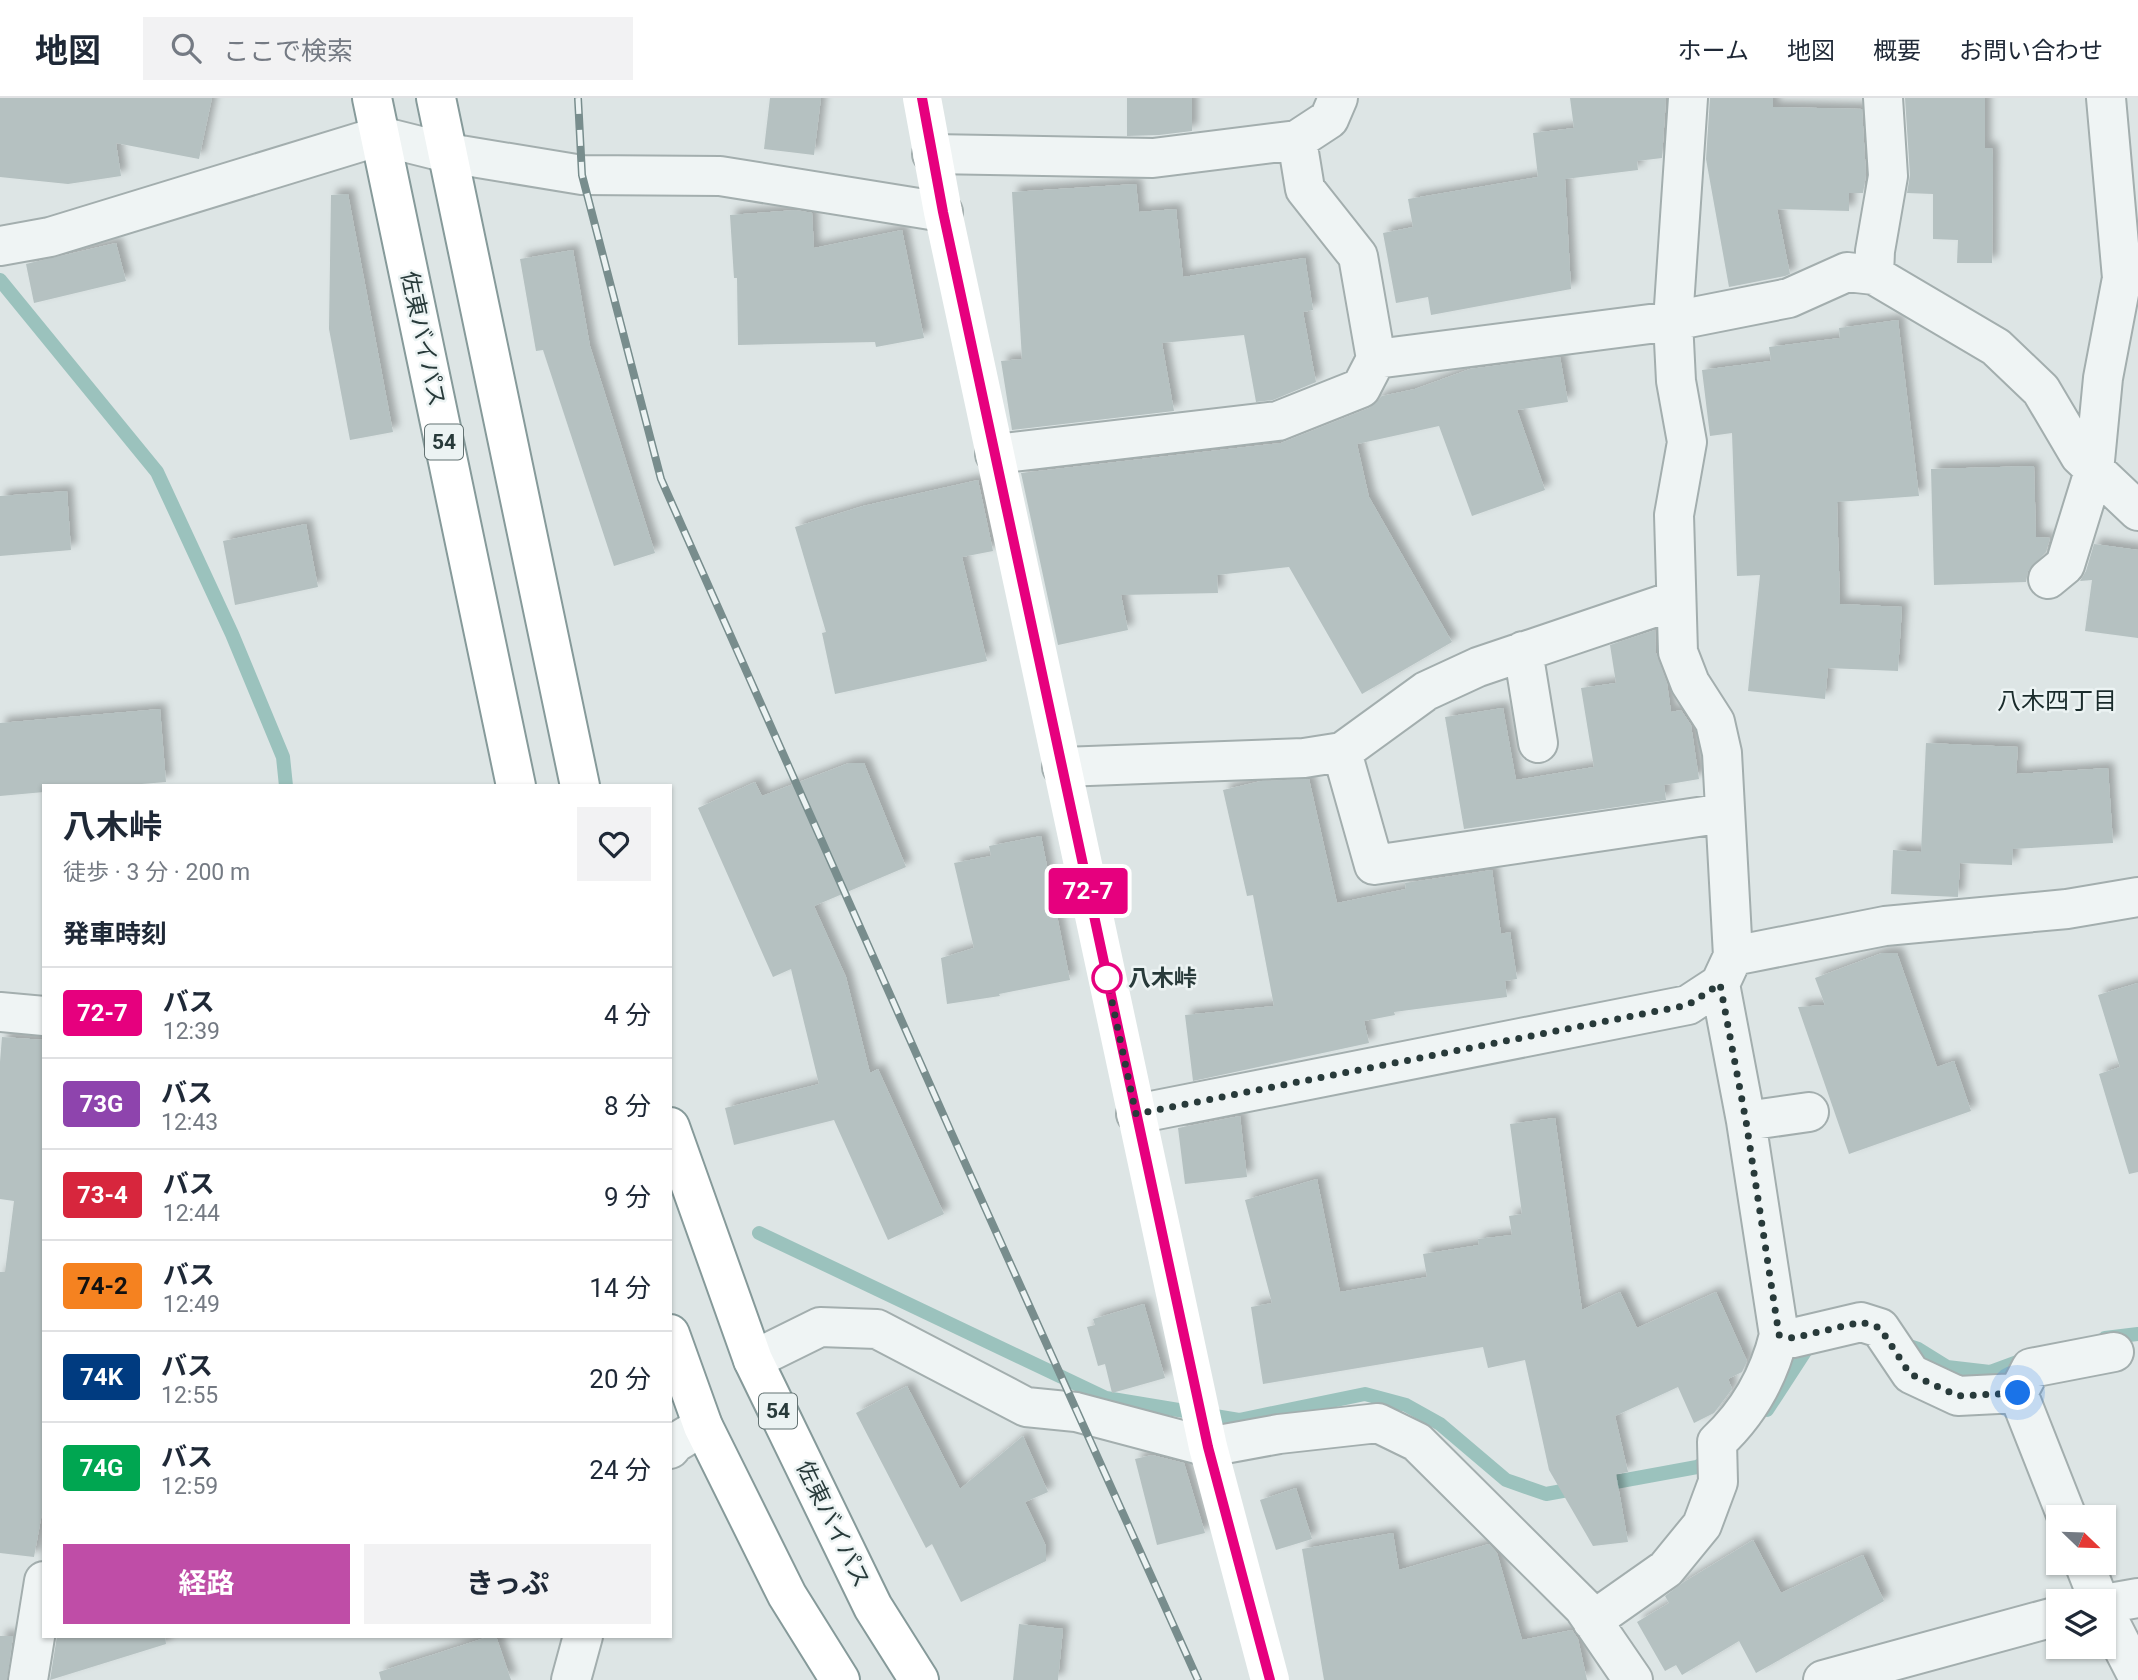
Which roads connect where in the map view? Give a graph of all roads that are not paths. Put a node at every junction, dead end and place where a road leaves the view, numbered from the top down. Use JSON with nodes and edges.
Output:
{"nodes":[{"id":1,"x":372,"y":98,"type":"edge"},
{"id":2,"x":436,"y":98,"type":"edge"},
{"id":3,"x":922,"y":98,"type":"edge"},
{"id":4,"x":1338,"y":98,"type":"edge"},
{"id":5,"x":1688,"y":98,"type":"edge"},
{"id":6,"x":1883,"y":98,"type":"edge"},
{"id":7,"x":2106,"y":98,"type":"edge"},
{"id":8,"x":380,"y":136,"type":"junction"},
{"id":9,"x":1297,"y":140,"type":"junction"},
{"id":10,"x":447,"y":153,"type":"junction"},
{"id":11,"x":932,"y":154,"type":"junction"},
{"id":12,"x":943,"y":212,"type":"junction"},
{"id":13,"x":0,"y":246,"type":"edge"},
{"id":14,"x":1874,"y":275,"type":"junction"},
{"id":15,"x":1673,"y":321,"type":"junction"},
{"id":16,"x":1376,"y":359,"type":"junction"},
{"id":17,"x":995,"y":454,"type":"junction"},
{"id":18,"x":2094,"y":471,"type":"junction"},
{"id":19,"x":2138,"y":512,"type":"edge"},
{"id":20,"x":2048,"y":579,"type":"dead end"},
{"id":21,"x":1676,"y":600,"type":"junction"},
{"id":22,"x":1523,"y":651,"type":"junction"},
{"id":23,"x":1538,"y":743,"type":"dead end"},
{"id":24,"x":1342,"y":752,"type":"junction"},
{"id":25,"x":1062,"y":767,"type":"junction"},
{"id":26,"x":516,"y":784,"type":"edge"},
{"id":27,"x":579,"y":784,"type":"edge"},
{"id":28,"x":1725,"y":813,"type":"junction"},
{"id":29,"x":2138,"y":897,"type":"edge"},
{"id":30,"x":1727,"y":970,"type":"junction"},
{"id":31,"x":0,"y":1012,"type":"edge"},
{"id":32,"x":42,"y":1016,"type":"edge"},
{"id":33,"x":1809,"y":1112,"type":"dead end"},
{"id":34,"x":1136,"y":1114,"type":"junction"},
{"id":35,"x":1746,"y":1121,"type":"junction"},
{"id":36,"x":672,"y":1133,"type":"edge"},
{"id":37,"x":1779,"y":1335,"type":"junction"},
{"id":38,"x":672,"y":1340,"type":"edge"},
{"id":39,"x":2115,"y":1352,"type":"dead end"},
{"id":40,"x":753,"y":1360,"type":"junction"},
{"id":41,"x":2018,"y":1393,"type":"junction"},
{"id":42,"x":702,"y":1426,"type":"junction"},
{"id":43,"x":672,"y":1447,"type":"edge"},
{"id":44,"x":1208,"y":1447,"type":"junction"},
{"id":45,"x":2062,"y":1505,"type":"edge"},
{"id":46,"x":42,"y":1593,"type":"edge"},
{"id":47,"x":2138,"y":1598,"type":"edge"},
{"id":48,"x":2116,"y":1601,"type":"edge"},
{"id":49,"x":2046,"y":1619,"type":"edge"},
{"id":50,"x":1592,"y":1621,"type":"junction"},
{"id":51,"x":2116,"y":1634,"type":"edge"},
{"id":52,"x":582,"y":1638,"type":"edge"},
{"id":53,"x":2138,"y":1677,"type":"edge"},
{"id":54,"x":28,"y":1680,"type":"edge"},
{"id":55,"x":571,"y":1680,"type":"edge"},
{"id":56,"x":840,"y":1680,"type":"edge"},
{"id":57,"x":919,"y":1680,"type":"edge"},
{"id":58,"x":1270,"y":1680,"type":"edge"},
{"id":59,"x":1633,"y":1680,"type":"edge"},
{"id":60,"x":1822,"y":1680,"type":"edge"}],
"edges":[{"from":1,"to":8,"type":"main road","name":"佐東バイパス","number":"54"},
{"from":2,"to":10,"type":"main road"},
{"from":3,"to":11,"type":"main road"},
{"from":4,"to":9,"type":"street"},
{"from":5,"to":15,"type":"street"},
{"from":6,"to":14,"type":"street"},
{"from":7,"to":18,"type":"street"},
{"from":8,"to":10,"type":"street"},
{"from":8,"to":13,"type":"street"},
{"from":8,"to":26,"type":"main road","name":"佐東バイパス","number":"54"},
{"from":9,"to":11,"type":"street"},
{"from":9,"to":16,"type":"street"},
{"from":10,"to":12,"type":"street"},
{"from":10,"to":27,"type":"main road"},
{"from":11,"to":12,"type":"main road"},
{"from":12,"to":17,"type":"main road"},
{"from":14,"to":15,"type":"street"},
{"from":14,"to":18,"type":"street"},
{"from":15,"to":16,"type":"street"},
{"from":15,"to":21,"type":"street"},
{"from":16,"to":17,"type":"street"},
{"from":17,"to":25,"type":"main road"},
{"from":18,"to":19,"type":"street"},
{"from":18,"to":20,"type":"street"},
{"from":21,"to":22,"type":"street"},
{"from":21,"to":28,"type":"street"},
{"from":22,"to":23,"type":"street"},
{"from":22,"to":24,"type":"street"},
{"from":24,"to":25,"type":"street"},
{"from":24,"to":28,"type":"street"},
{"from":25,"to":34,"type":"main road"},
{"from":28,"to":30,"type":"street"},
{"from":29,"to":30,"type":"street"},
{"from":30,"to":34,"type":"street"},
{"from":30,"to":35,"type":"street"},
{"from":31,"to":32,"type":"street"},
{"from":33,"to":35,"type":"street"},
{"from":34,"to":44,"type":"main road"},
{"from":35,"to":37,"type":"street"},
{"from":36,"to":40,"type":"main road","name":"佐東バイパス","number":"54"},
{"from":37,"to":41,"type":"street"},
{"from":37,"to":50,"type":"street"},
{"from":38,"to":42,"type":"main road"},
{"from":39,"to":41,"type":"street"},
{"from":40,"to":44,"type":"street"},
{"from":40,"to":57,"type":"main road","name":"佐東バイパス","number":"54"},
{"from":41,"to":45,"type":"street"},
{"from":42,"to":43,"type":"street"},
{"from":42,"to":56,"type":"main road"},
{"from":44,"to":50,"type":"street"},
{"from":44,"to":58,"type":"main road"},
{"from":46,"to":54,"type":"street"},
{"from":47,"to":48,"type":"street"},
{"from":49,"to":60,"type":"street"},
{"from":50,"to":59,"type":"street"},
{"from":51,"to":53,"type":"street"},
{"from":52,"to":55,"type":"street"}]}
